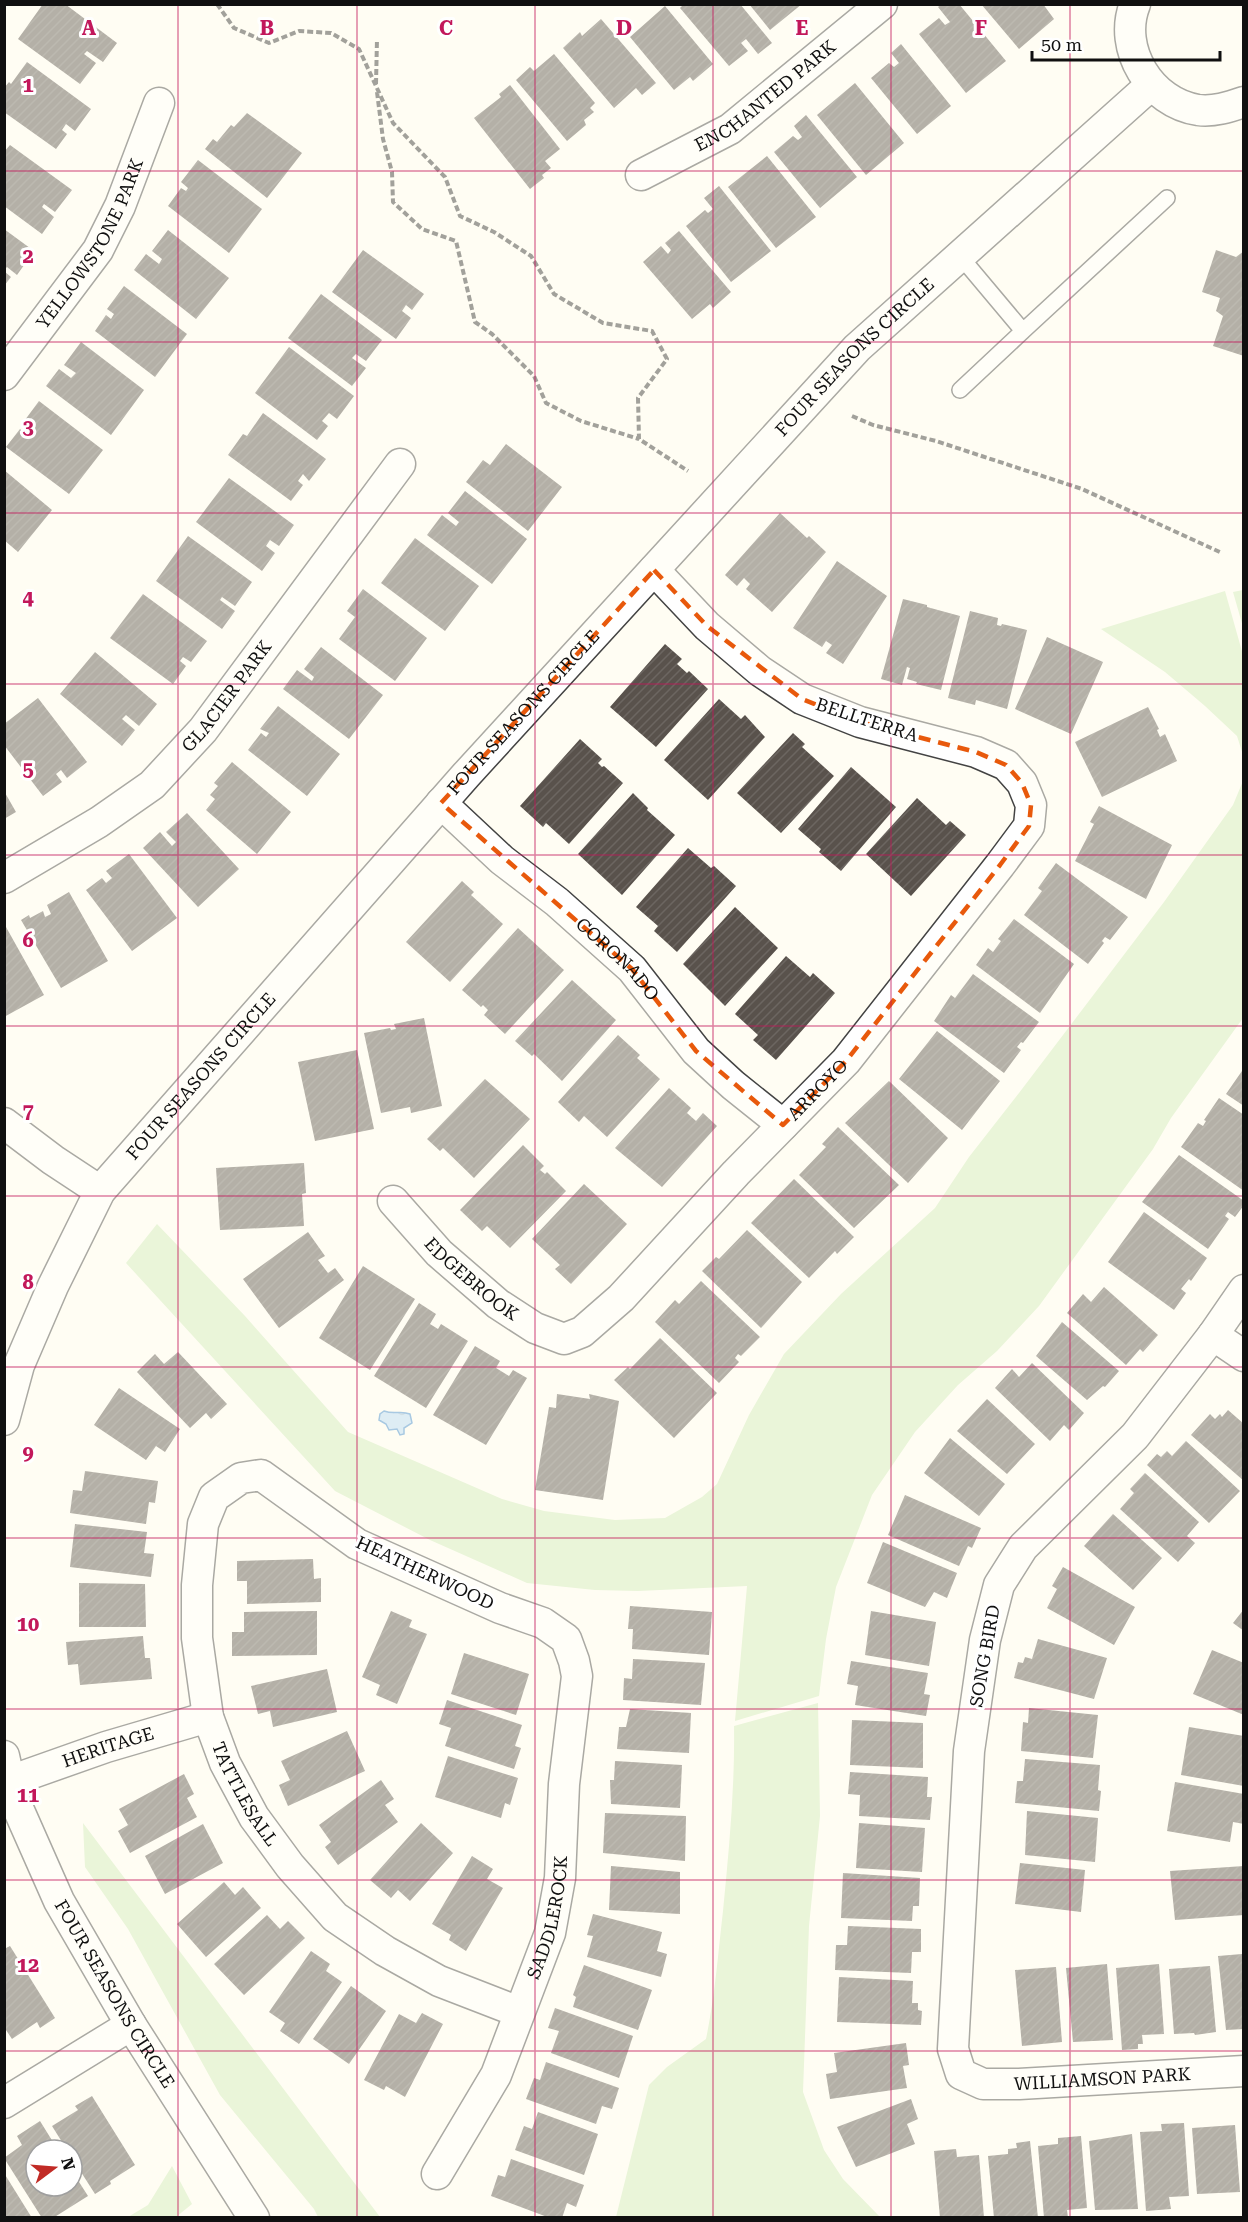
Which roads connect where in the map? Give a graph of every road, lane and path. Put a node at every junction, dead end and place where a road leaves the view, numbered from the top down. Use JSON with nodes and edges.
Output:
{"nodes":[{"id":1,"x":217,"y":4,"type":"edge"},
{"id":2,"x":882,"y":4,"type":"edge"},
{"id":3,"x":1135,"y":4,"type":"edge"},
{"id":4,"x":377,"y":39,"type":"dead end"},
{"id":5,"x":1151,"y":85,"type":"junction"},
{"id":6,"x":1244,"y":102,"type":"edge"},
{"id":7,"x":159,"y":103,"type":"dead end"},
{"id":8,"x":641,"y":175,"type":"dead end"},
{"id":9,"x":1167,"y":198,"type":"dead end"},
{"id":10,"x":960,"y":256,"type":"junction"},
{"id":11,"x":1023,"y":331,"type":"junction"},
{"id":12,"x":4,"y":375,"type":"edge"},
{"id":13,"x":960,"y":390,"type":"dead end"},
{"id":14,"x":852,"y":416,"type":"dead end"},
{"id":15,"x":639,"y":440,"type":"junction"},
{"id":16,"x":400,"y":464,"type":"dead end"},
{"id":17,"x":688,"y":471,"type":"dead end"},
{"id":18,"x":1222,"y":553,"type":"dead end"},
{"id":19,"x":654,"y":570,"type":"junction"},
{"id":20,"x":441,"y":803,"type":"junction"},
{"id":21,"x":1031,"y":805,"type":"joint"},
{"id":22,"x":4,"y":878,"type":"edge"},
{"id":23,"x":4,"y":1123,"type":"edge"},
{"id":24,"x":783,"y":1125,"type":"junction"},
{"id":25,"x":100,"y":1191,"type":"junction"},
{"id":26,"x":393,"y":1201,"type":"dead end"},
{"id":27,"x":1244,"y":1290,"type":"edge"},
{"id":28,"x":1213,"y":1335,"type":"junction"},
{"id":29,"x":564,"y":1339,"type":"joint"},
{"id":30,"x":1244,"y":1356,"type":"edge"},
{"id":31,"x":4,"y":1420,"type":"edge"},
{"id":32,"x":261,"y":1475,"type":"joint"},
{"id":33,"x":566,"y":1639,"type":"joint"},
{"id":34,"x":208,"y":1717,"type":"junction"},
{"id":35,"x":6,"y":1774,"type":"edge"},
{"id":36,"x":519,"y":2012,"type":"junction"},
{"id":37,"x":131,"y":2025,"type":"junction"},
{"id":38,"x":1244,"y":2071,"type":"edge"},
{"id":39,"x":961,"y":2074,"type":"joint"},
{"id":40,"x":4,"y":2103,"type":"edge"},
{"id":41,"x":437,"y":2174,"type":"dead end"},
{"id":42,"x":254,"y":2217,"type":"edge"}],
"edges":[{"from":1,"to":15,"type":"path"},
{"from":2,"to":8,"type":"street","name":"ENCHANTED PARK"},
{"from":3,"to":5,"type":"street"},
{"from":4,"to":15,"type":"path"},
{"from":5,"to":6,"type":"street"},
{"from":5,"to":10,"type":"street","name":"FOUR SEASONS CIRCLE"},
{"from":7,"to":12,"type":"street","name":"YELLOWSTONE PARK"},
{"from":9,"to":11,"type":"lane"},
{"from":10,"to":11,"type":"lane"},
{"from":10,"to":19,"type":"street","name":"FOUR SEASONS CIRCLE"},
{"from":11,"to":13,"type":"lane"},
{"from":14,"to":18,"type":"path"},
{"from":15,"to":17,"type":"path"},
{"from":16,"to":22,"type":"street","name":"GLACIER PARK"},
{"from":19,"to":20,"type":"street","name":"FOUR SEASONS CIRCLE"},
{"from":19,"to":21,"type":"street","name":"BELLTERRA"},
{"from":20,"to":24,"type":"street","name":"CORONADO"},
{"from":20,"to":25,"type":"street","name":"FOUR SEASONS CIRCLE"},
{"from":21,"to":24,"type":"street","name":"ARROYO"},
{"from":23,"to":25,"type":"street"},
{"from":24,"to":29,"type":"street","name":"ARROYO"},
{"from":25,"to":31,"type":"street","name":"FOUR SEASONS CIRCLE"},
{"from":26,"to":29,"type":"street","name":"EDGEBROOK"},
{"from":27,"to":28,"type":"street","name":"SONG BIRD"},
{"from":28,"to":30,"type":"street"},
{"from":28,"to":39,"type":"street","name":"SONG BIRD"},
{"from":32,"to":33,"type":"street","name":"HEATHERWOOD"},
{"from":32,"to":34,"type":"street","name":"TATTLESALL"},
{"from":33,"to":36,"type":"street","name":"SADDLEROCK"},
{"from":34,"to":35,"type":"street","name":"HERITAGE"},
{"from":34,"to":36,"type":"street","name":"TATTLESALL"},
{"from":35,"to":37,"type":"street","name":"FOUR SEASONS CIRCLE"},
{"from":36,"to":41,"type":"street","name":"SADDLEROCK"},
{"from":37,"to":40,"type":"street"},
{"from":37,"to":42,"type":"street","name":"FOUR SEASONS CIRCLE"},
{"from":38,"to":39,"type":"street","name":"WILLIAMSON PARK"}]}
